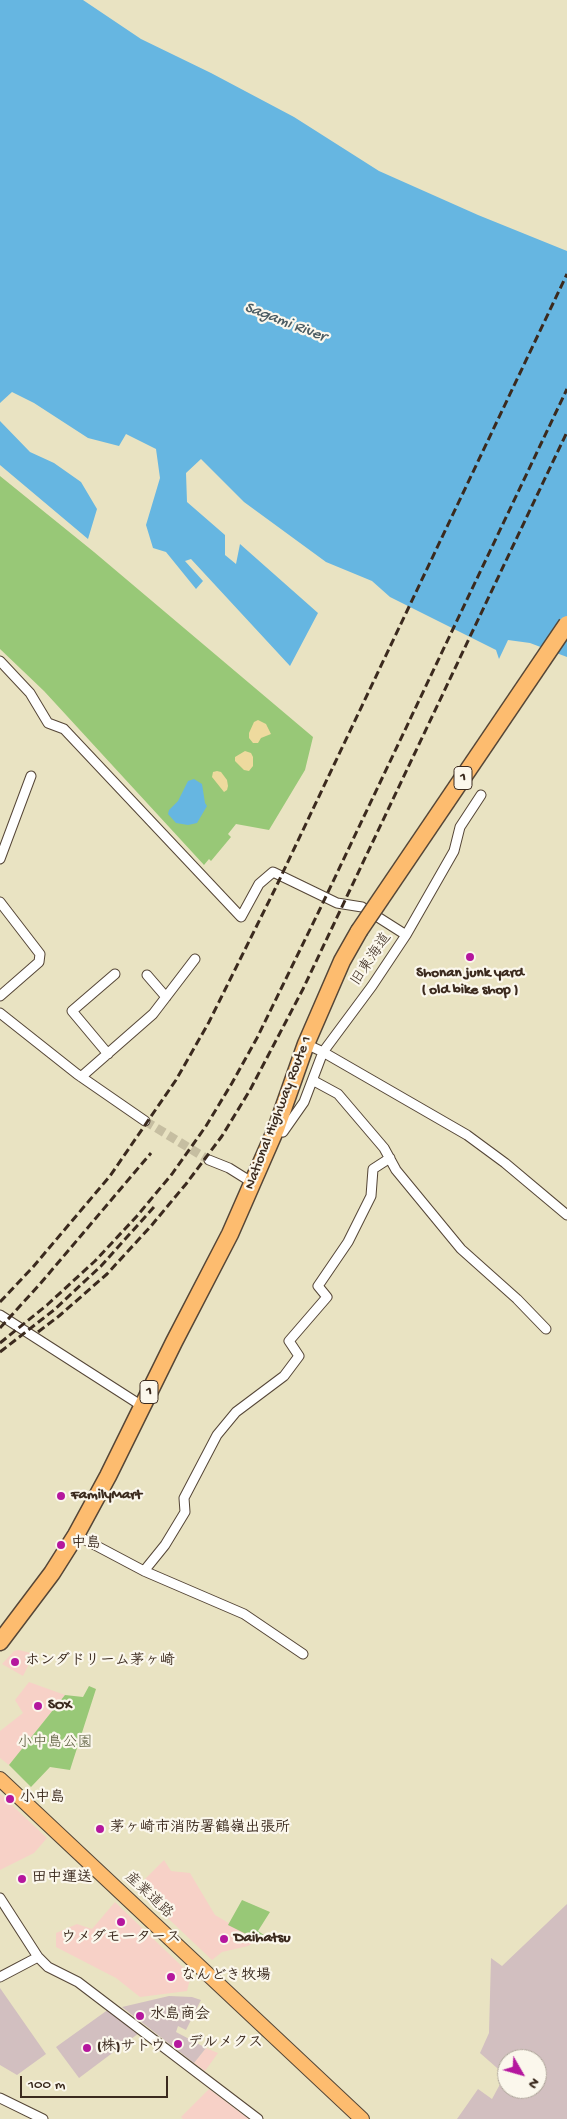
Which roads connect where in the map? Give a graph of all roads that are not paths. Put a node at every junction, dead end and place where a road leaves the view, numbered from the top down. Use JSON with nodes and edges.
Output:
{"nodes":[{"id":1,"x":567,"y":624,"type":"edge"},
{"id":2,"x":0,"y":661,"type":"edge"},
{"id":3,"x":31,"y":776,"type":"dead end"},
{"id":4,"x":481,"y":795,"type":"dead end"},
{"id":5,"x":0,"y":859,"type":"edge"},
{"id":6,"x":0,"y":902,"type":"edge"},
{"id":7,"x":406,"y":935,"type":"junction"},
{"id":8,"x":195,"y":959,"type":"dead end"},
{"id":9,"x":115,"y":974,"type":"dead end"},
{"id":10,"x":147,"y":975,"type":"dead end"},
{"id":11,"x":0,"y":996,"type":"edge"},
{"id":12,"x":166,"y":997,"type":"junction"},
{"id":13,"x":0,"y":1013,"type":"edge"},
{"id":14,"x":306,"y":1044,"type":"junction"},
{"id":15,"x":323,"y":1052,"type":"junction"},
{"id":16,"x":108,"y":1054,"type":"junction"},
{"id":17,"x":81,"y":1077,"type":"junction"},
{"id":18,"x":314,"y":1081,"type":"junction"},
{"id":19,"x":145,"y":1120,"type":"tunnel mouth"},
{"id":20,"x":276,"y":1129,"type":"junction"},
{"id":21,"x":390,"y":1158,"type":"junction"},
{"id":22,"x":209,"y":1160,"type":"tunnel mouth"},
{"id":23,"x":253,"y":1183,"type":"junction"},
{"id":24,"x":567,"y":1215,"type":"edge"},
{"id":25,"x":0,"y":1315,"type":"edge"},
{"id":26,"x":546,"y":1329,"type":"dead end"},
{"id":27,"x":142,"y":1406,"type":"junction"},
{"id":28,"x":76,"y":1535,"type":"junction"},
{"id":29,"x":144,"y":1571,"type":"junction"},
{"id":30,"x":0,"y":1642,"type":"edge"},
{"id":31,"x":303,"y":1654,"type":"dead end"},
{"id":32,"x":0,"y":1779,"type":"edge"},
{"id":33,"x":0,"y":1898,"type":"edge"},
{"id":34,"x":38,"y":1957,"type":"junction"},
{"id":35,"x":0,"y":1977,"type":"edge"},
{"id":36,"x":0,"y":2098,"type":"edge"},
{"id":37,"x":30,"y":2116,"type":"edge"},
{"id":38,"x":43,"y":2119,"type":"edge"},
{"id":39,"x":258,"y":2119,"type":"edge"},
{"id":40,"x":362,"y":2119,"type":"edge"}],
"edges":[{"from":1,"to":14,"type":"highway","name":"National Highway Route 1","number":"1","bridge":true},
{"from":2,"to":7,"type":"street"},
{"from":3,"to":5,"type":"street"},
{"from":4,"to":7,"type":"street","name":"旧東海道"},
{"from":6,"to":11,"type":"street"},
{"from":7,"to":15,"type":"street","name":"旧東海道"},
{"from":8,"to":12,"type":"street"},
{"from":9,"to":16,"type":"street"},
{"from":10,"to":12,"type":"street"},
{"from":12,"to":16,"type":"street"},
{"from":13,"to":17,"type":"street"},
{"from":14,"to":15,"type":"street"},
{"from":14,"to":20,"type":"highway","name":"National Highway Route 1","number":"1"},
{"from":15,"to":18,"type":"street","name":"旧東海道"},
{"from":15,"to":24,"type":"street"},
{"from":16,"to":17,"type":"street"},
{"from":17,"to":19,"type":"street"},
{"from":18,"to":20,"type":"street","name":"旧東海道"},
{"from":18,"to":21,"type":"street"},
{"from":20,"to":23,"type":"highway","name":"National Highway Route 1","number":"1"},
{"from":21,"to":26,"type":"street"},
{"from":21,"to":29,"type":"street"},
{"from":22,"to":23,"type":"street"},
{"from":23,"to":27,"type":"highway","name":"National Highway Route 1","number":"1"},
{"from":25,"to":27,"type":"street"},
{"from":27,"to":28,"type":"highway","name":"National Highway Route 1","number":"1"},
{"from":28,"to":29,"type":"street"},
{"from":28,"to":30,"type":"highway","name":"National Highway Route 1","number":"1"},
{"from":29,"to":31,"type":"street"},
{"from":32,"to":40,"type":"main road","name":"産業道路"},
{"from":33,"to":34,"type":"street"},
{"from":34,"to":35,"type":"street"},
{"from":34,"to":39,"type":"street"},
{"from":36,"to":37,"type":"street"},
{"from":37,"to":38,"type":"street"}]}
